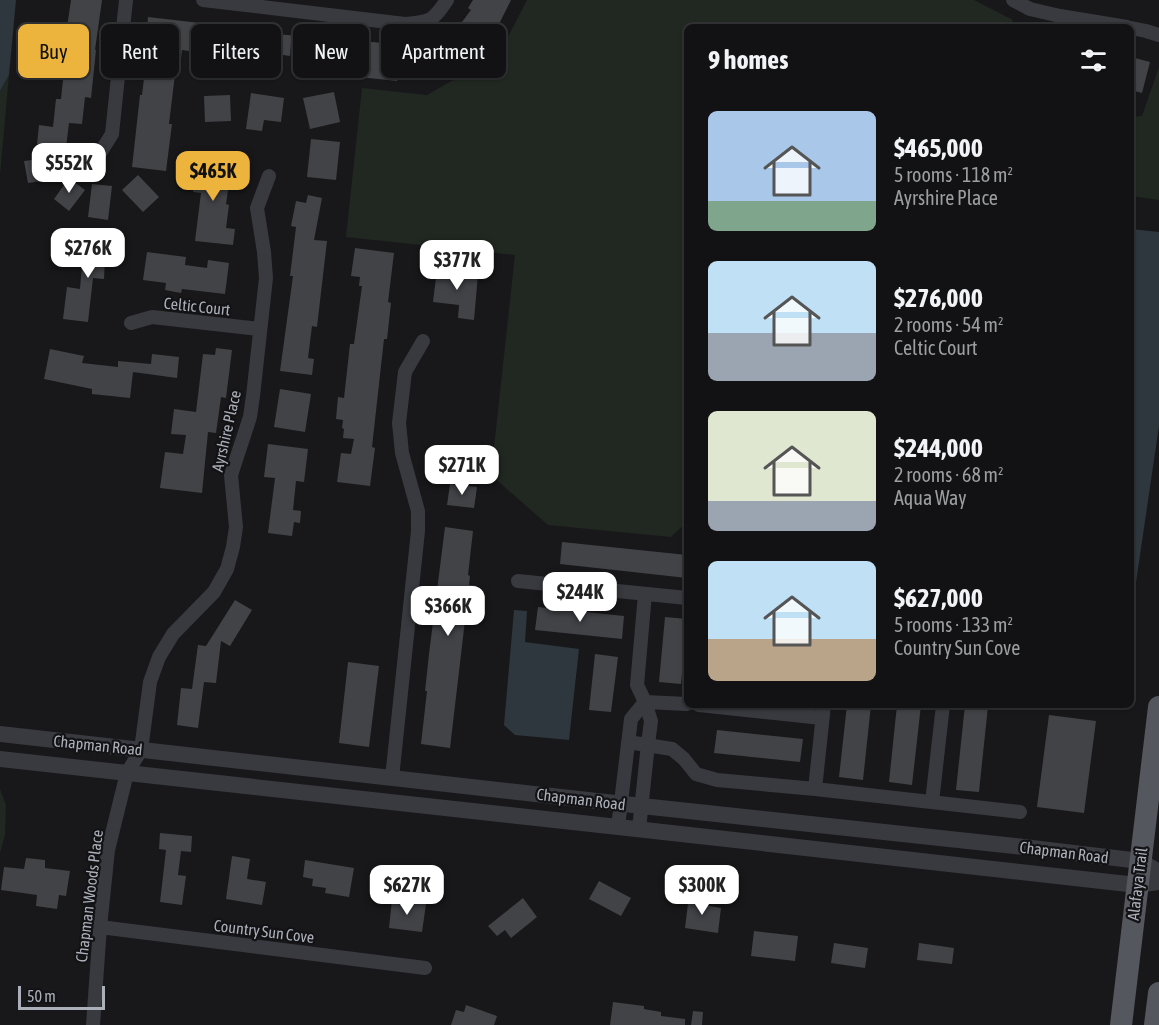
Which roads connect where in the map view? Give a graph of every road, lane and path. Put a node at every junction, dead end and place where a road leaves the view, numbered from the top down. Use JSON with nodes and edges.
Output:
{"nodes":[{"id":1,"x":126,"y":0,"type":"edge"},
{"id":2,"x":203,"y":0,"type":"edge"},
{"id":3,"x":447,"y":0,"type":"edge"},
{"id":4,"x":1013,"y":0,"type":"edge"},
{"id":5,"x":264,"y":4,"type":"edge"},
{"id":6,"x":1112,"y":24,"type":"edge"},
{"id":7,"x":1134,"y":28,"type":"edge"},
{"id":8,"x":1159,"y":35,"type":"edge"},
{"id":9,"x":100,"y":153,"type":"dead end"},
{"id":10,"x":268,"y":176,"type":"dead end"},
{"id":11,"x":131,"y":323,"type":"dead end"},
{"id":12,"x":259,"y":329,"type":"junction"},
{"id":13,"x":423,"y":341,"type":"dead end"},
{"id":14,"x":518,"y":581,"type":"dead end"},
{"id":15,"x":645,"y":594,"type":"junction"},
{"id":16,"x":684,"y":598,"type":"edge"},
{"id":17,"x":645,"y":702,"type":"junction"},
{"id":18,"x":684,"y":704,"type":"edge"},
{"id":19,"x":1159,"y":707,"type":"edge"},
{"id":20,"x":752,"y":708,"type":"edge"},
{"id":21,"x":943,"y":708,"type":"edge"},
{"id":22,"x":823,"y":712,"type":"edge"},
{"id":23,"x":0,"y":734,"type":"edge"},
{"id":24,"x":628,"y":742,"type":"junction"},
{"id":25,"x":648,"y":744,"type":"junction"},
{"id":26,"x":141,"y":750,"type":"junction"},
{"id":27,"x":0,"y":759,"type":"edge"},
{"id":28,"x":127,"y":773,"type":"junction"},
{"id":29,"x":392,"y":778,"type":"junction"},
{"id":30,"x":815,"y":789,"type":"junction"},
{"id":31,"x":932,"y":802,"type":"junction"},
{"id":32,"x":620,"y":804,"type":"junction"},
{"id":33,"x":642,"y":806,"type":"junction"},
{"id":34,"x":1020,"y":812,"type":"dead end"},
{"id":35,"x":618,"y":827,"type":"junction"},
{"id":36,"x":639,"y":829,"type":"junction"},
{"id":37,"x":1149,"y":867,"type":"edge"},
{"id":38,"x":1159,"y":882,"type":"edge"},
{"id":39,"x":1137,"y":885,"type":"junction"},
{"id":40,"x":100,"y":927,"type":"junction"},
{"id":41,"x":425,"y":968,"type":"dead end"},
{"id":42,"x":1159,"y":993,"type":"edge"},
{"id":43,"x":93,"y":1025,"type":"edge"},
{"id":44,"x":1121,"y":1025,"type":"edge"},
{"id":45,"x":1155,"y":1025,"type":"edge"}],
"edges":[{"from":1,"to":9,"type":"street"},
{"from":2,"to":5,"type":"street"},
{"from":3,"to":5,"type":"street"},
{"from":4,"to":6,"type":"street"},
{"from":7,"to":8,"type":"street"},
{"from":10,"to":12,"type":"street","name":"Ayrshire Place"},
{"from":11,"to":12,"type":"street","name":"Celtic Court"},
{"from":12,"to":26,"type":"street","name":"Ayrshire Place"},
{"from":13,"to":29,"type":"street"},
{"from":14,"to":15,"type":"street"},
{"from":15,"to":16,"type":"street"},
{"from":15,"to":17,"type":"street"},
{"from":17,"to":18,"type":"street"},
{"from":17,"to":24,"type":"street"},
{"from":17,"to":25,"type":"street"},
{"from":19,"to":37,"type":"main road","name":"Alafaya Trail"},
{"from":20,"to":22,"type":"street"},
{"from":21,"to":31,"type":"street"},
{"from":22,"to":30,"type":"street"},
{"from":23,"to":26,"type":"street","name":"Chapman Road"},
{"from":24,"to":25,"type":"street"},
{"from":24,"to":32,"type":"street"},
{"from":25,"to":30,"type":"street"},
{"from":25,"to":33,"type":"street"},
{"from":26,"to":28,"type":"street","name":"Ayrshire Place"},
{"from":26,"to":29,"type":"street","name":"Chapman Road"},
{"from":27,"to":28,"type":"street","name":"Chapman Road"},
{"from":28,"to":35,"type":"street","name":"Chapman Road"},
{"from":28,"to":40,"type":"street","name":"Chapman Woods Place"},
{"from":29,"to":32,"type":"street","name":"Chapman Road"},
{"from":30,"to":31,"type":"street"},
{"from":31,"to":34,"type":"street"},
{"from":32,"to":33,"type":"street","name":"Chapman Road"},
{"from":32,"to":35,"type":"street"},
{"from":33,"to":36,"type":"street"},
{"from":33,"to":37,"type":"street","name":"Chapman Road"},
{"from":35,"to":36,"type":"street","name":"Chapman Road"},
{"from":36,"to":39,"type":"street","name":"Chapman Road"},
{"from":37,"to":39,"type":"main road","name":"Alafaya Trail"},
{"from":38,"to":39,"type":"street","name":"Chapman Road"},
{"from":39,"to":44,"type":"main road","name":"Alafaya Trail"},
{"from":40,"to":41,"type":"street","name":"Country Sun Cove"},
{"from":40,"to":43,"type":"street","name":"Chapman Woods Place"},
{"from":42,"to":45,"type":"main road"}]}
